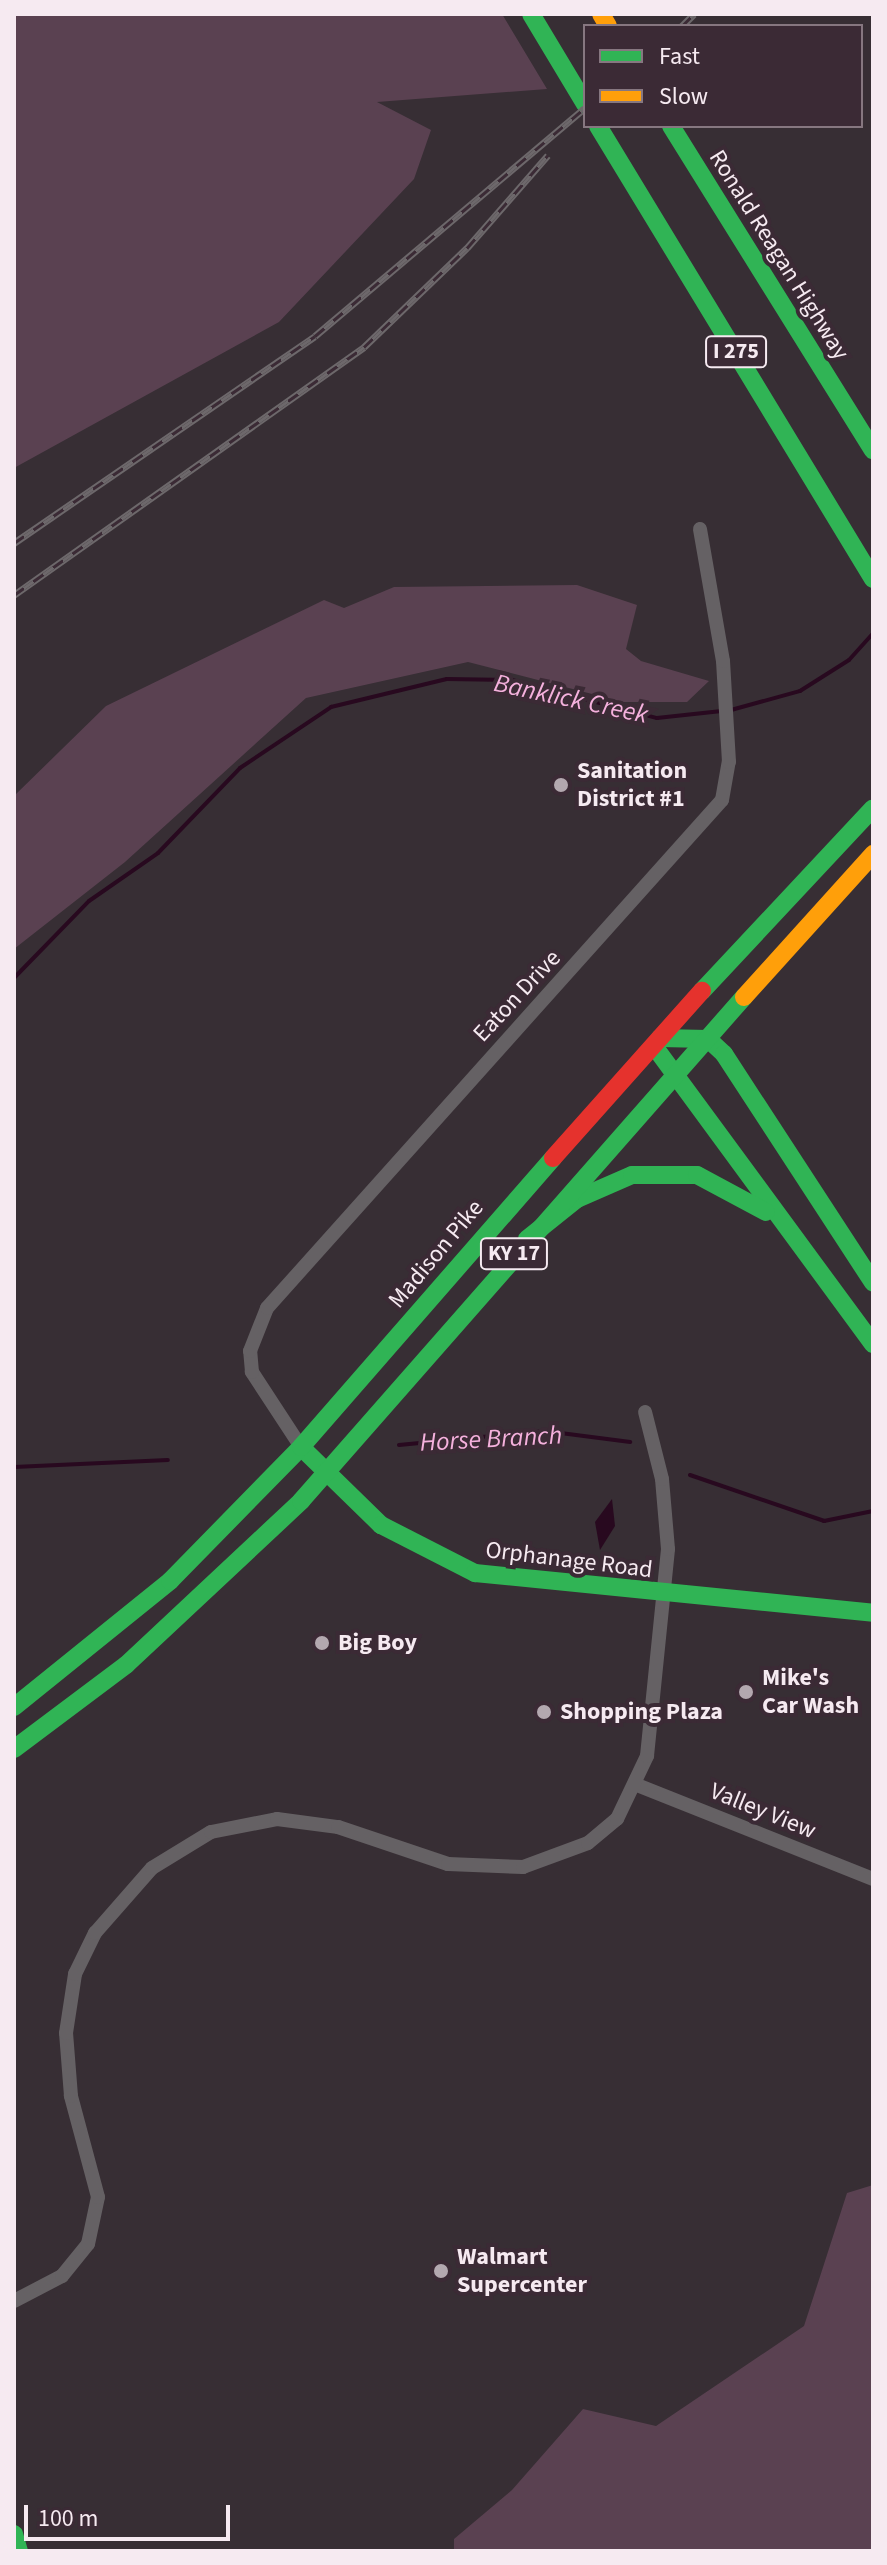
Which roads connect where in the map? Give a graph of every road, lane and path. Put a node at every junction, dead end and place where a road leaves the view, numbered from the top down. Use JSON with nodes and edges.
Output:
{"nodes":[{"id":1,"x":531,"y":14,"type":"edge"},
{"id":2,"x":583,"y":101,"type":"edge"},
{"id":3,"x":599,"y":128,"type":"edge"},
{"id":4,"x":672,"y":128,"type":"edge"},
{"id":5,"x":873,"y":450,"type":"edge"},
{"id":6,"x":700,"y":529,"type":"dead end"},
{"id":7,"x":873,"y":579,"type":"edge"},
{"id":8,"x":873,"y":808,"type":"edge"},
{"id":9,"x":873,"y":854,"type":"edge"},
{"id":10,"x":708,"y":1039,"type":"junction"},
{"id":11,"x":657,"y":1042,"type":"junction"},
{"id":12,"x":673,"y":1073,"type":"junction"},
{"id":13,"x":788,"y":1233,"type":"junction"},
{"id":14,"x":527,"y":1239,"type":"junction"},
{"id":15,"x":873,"y":1283,"type":"edge"},
{"id":16,"x":873,"y":1344,"type":"edge"},
{"id":17,"x":645,"y":1412,"type":"dead end"},
{"id":18,"x":301,"y":1447,"type":"junction"},
{"id":19,"x":323,"y":1473,"type":"junction"},
{"id":20,"x":659,"y":1596,"type":"junction"},
{"id":21,"x":873,"y":1613,"type":"edge"},
{"id":22,"x":14,"y":1707,"type":"edge"},
{"id":23,"x":14,"y":1749,"type":"edge"},
{"id":24,"x":637,"y":1785,"type":"junction"},
{"id":25,"x":873,"y":1879,"type":"edge"},
{"id":26,"x":14,"y":2301,"type":"edge"},
{"id":27,"x":14,"y":2534,"type":"edge"},
{"id":28,"x":19,"y":2551,"type":"edge"}],
"edges":[{"from":1,"to":2,"type":"main road"},
{"from":3,"to":7,"type":"main road","number":"I 275"},
{"from":4,"to":5,"type":"main road","name":"Ronald Reagan Highway","number":"I 275"},
{"from":6,"to":18,"type":"street","name":"Eaton Drive"},
{"from":8,"to":11,"type":"main road","name":"Madison Pike","number":"KY 17"},
{"from":9,"to":10,"type":"main road","number":"KY 17"},
{"from":10,"to":11,"type":"main road"},
{"from":10,"to":12,"type":"main road","number":"KY 17"},
{"from":10,"to":15,"type":"main road"},
{"from":11,"to":12,"type":"main road"},
{"from":11,"to":18,"type":"main road","name":"Madison Pike","number":"KY 17"},
{"from":12,"to":13,"type":"main road"},
{"from":12,"to":14,"type":"main road","number":"KY 17"},
{"from":13,"to":14,"type":"main road"},
{"from":13,"to":16,"type":"main road"},
{"from":14,"to":19,"type":"main road","number":"KY 17"},
{"from":17,"to":20,"type":"street"},
{"from":18,"to":19,"type":"main road","name":"Orphanage Road"},
{"from":18,"to":22,"type":"main road","name":"Madison Pike","number":"KY 17"},
{"from":19,"to":20,"type":"main road","name":"Orphanage Road"},
{"from":19,"to":23,"type":"main road","number":"KY 17"},
{"from":20,"to":21,"type":"main road","name":"Orphanage Road"},
{"from":20,"to":24,"type":"street"},
{"from":24,"to":25,"type":"street","name":"Valley View"},
{"from":24,"to":26,"type":"street"},
{"from":27,"to":28,"type":"main road"}]}
